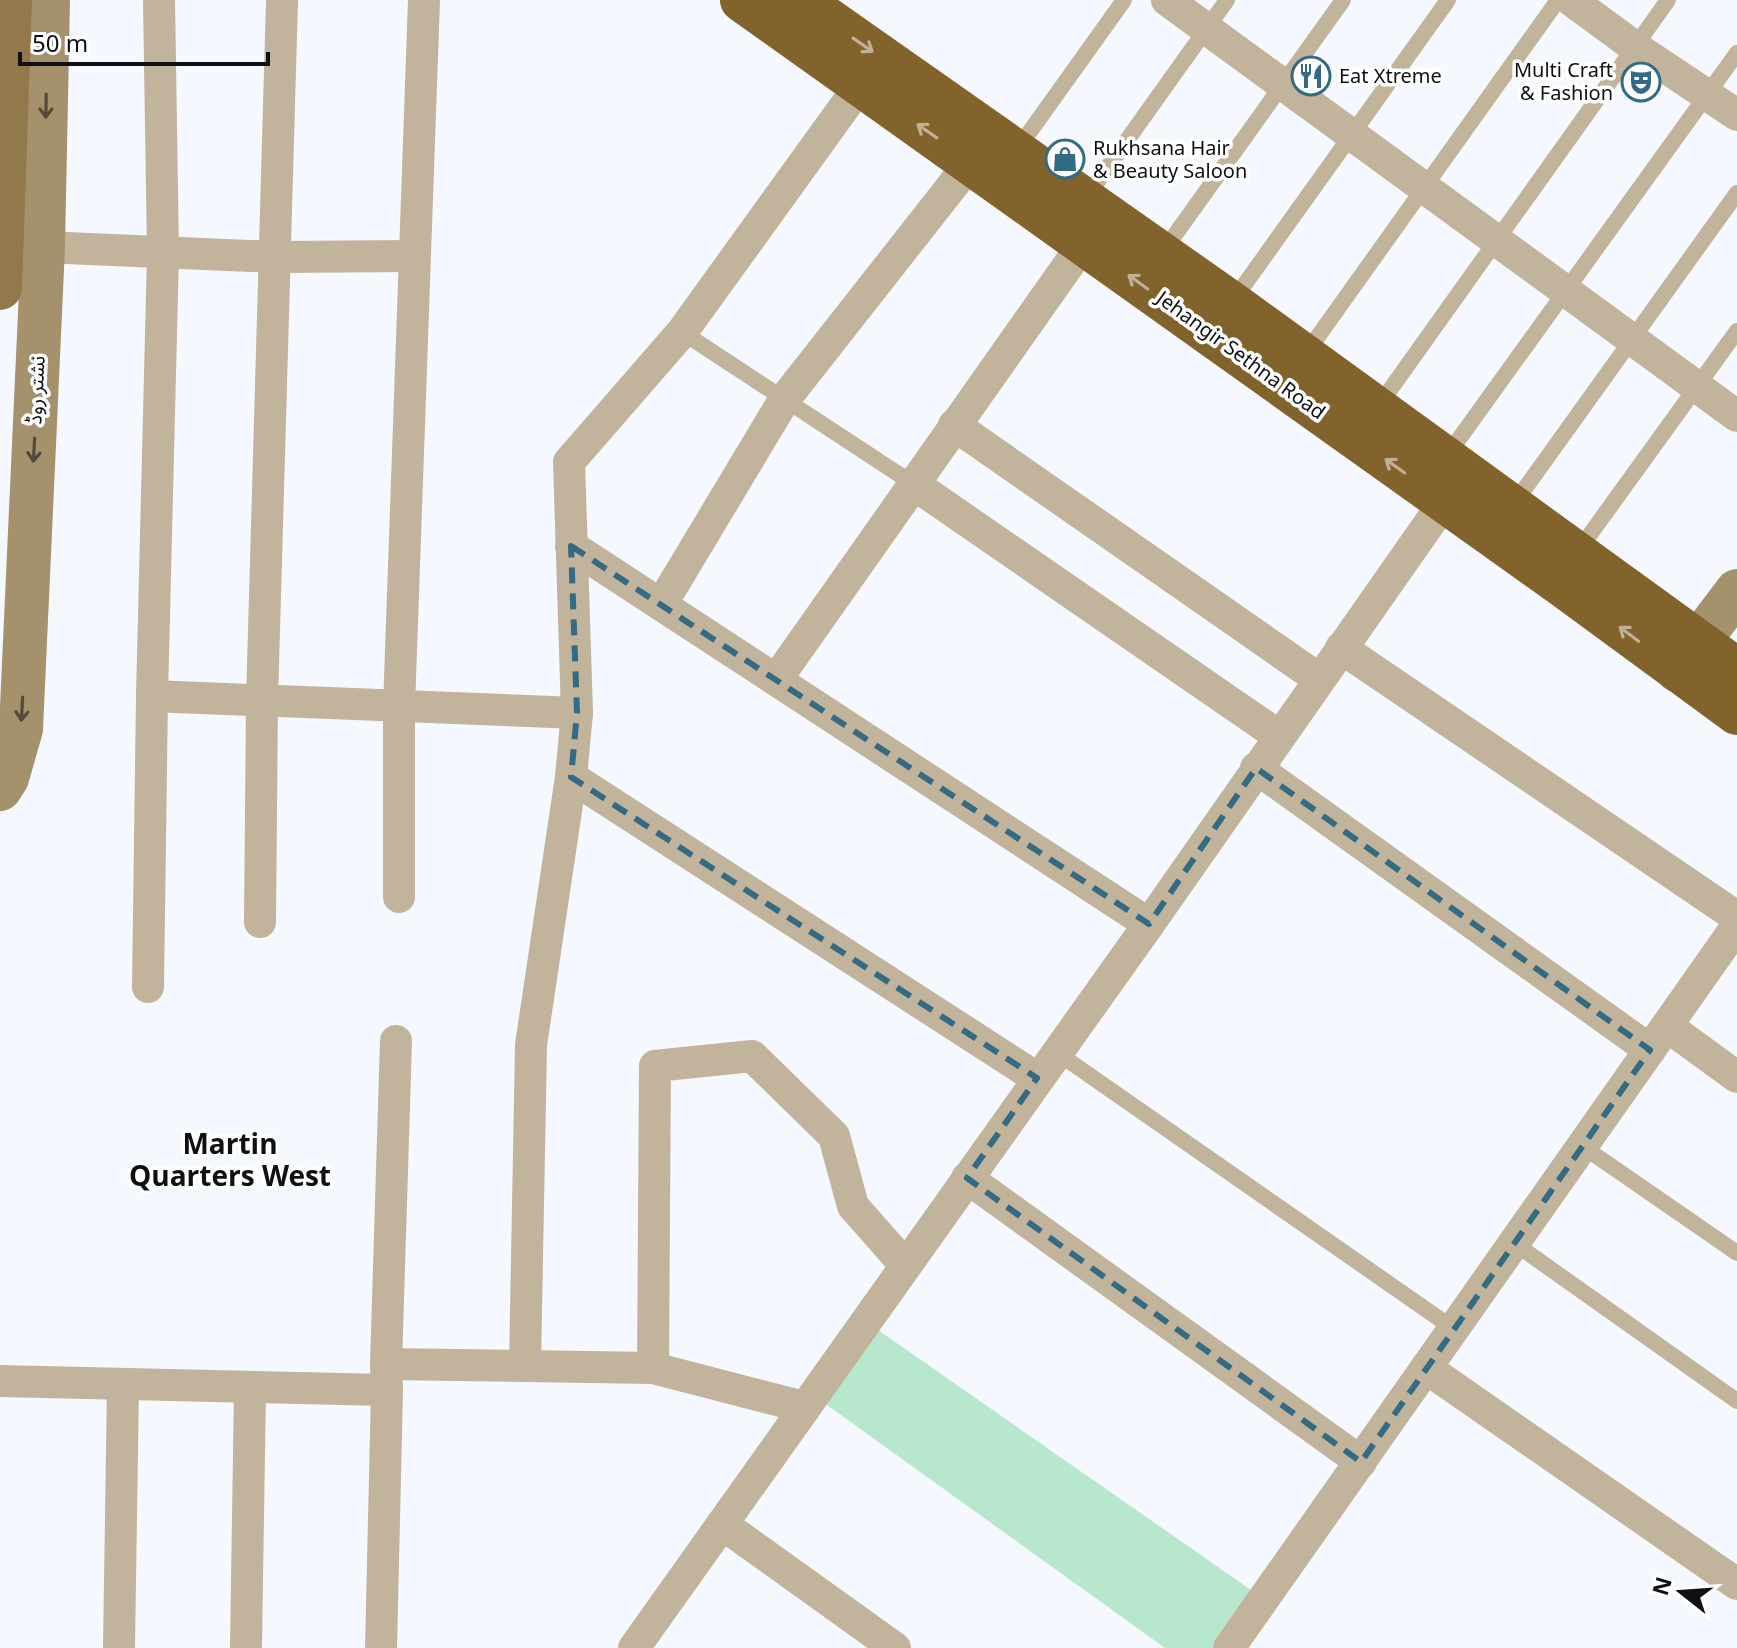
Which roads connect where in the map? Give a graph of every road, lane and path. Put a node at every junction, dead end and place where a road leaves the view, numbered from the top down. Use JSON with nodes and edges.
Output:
{"nodes":[{"id":1,"x":10,"y":0,"type":"edge"},
{"id":2,"x":48,"y":0,"type":"edge"},
{"id":3,"x":159,"y":0,"type":"edge"},
{"id":4,"x":282,"y":0,"type":"edge"},
{"id":5,"x":424,"y":0,"type":"edge"},
{"id":6,"x":742,"y":0,"type":"edge"},
{"id":7,"x":800,"y":0,"type":"edge"},
{"id":8,"x":1124,"y":0,"type":"edge"},
{"id":9,"x":1167,"y":0,"type":"edge"},
{"id":10,"x":1227,"y":0,"type":"edge"},
{"id":11,"x":1343,"y":0,"type":"edge"},
{"id":12,"x":1448,"y":0,"type":"edge"},
{"id":13,"x":1558,"y":0,"type":"edge"},
{"id":14,"x":1571,"y":0,"type":"edge"},
{"id":15,"x":1668,"y":0,"type":"edge"},
{"id":16,"x":1207,"y":29,"type":"junction"},
{"id":17,"x":1635,"y":47,"type":"junction"},
{"id":18,"x":1737,"y":53,"type":"edge"},
{"id":19,"x":861,"y":84,"type":"junction"},
{"id":20,"x":1282,"y":85,"type":"junction"},
{"id":21,"x":1707,"y":94,"type":"junction"},
{"id":22,"x":1737,"y":115,"type":"edge"},
{"id":23,"x":1351,"y":135,"type":"junction"},
{"id":24,"x":1015,"y":152,"type":"junction"},
{"id":25,"x":971,"y":162,"type":"junction"},
{"id":26,"x":1424,"y":188,"type":"junction"},
{"id":27,"x":1737,"y":193,"type":"edge"},
{"id":28,"x":1084,"y":200,"type":"junction"},
{"id":29,"x":1496,"y":241,"type":"junction"},
{"id":30,"x":1084,"y":243,"type":"junction"},
{"id":31,"x":43,"y":247,"type":"junction"},
{"id":32,"x":163,"y":253,"type":"junction"},
{"id":33,"x":1161,"y":254,"type":"junction"},
{"id":34,"x":413,"y":256,"type":"junction"},
{"id":35,"x":275,"y":257,"type":"junction"},
{"id":36,"x":0,"y":288,"type":"edge"},
{"id":37,"x":1565,"y":291,"type":"junction"},
{"id":38,"x":1231,"y":303,"type":"junction"},
{"id":39,"x":1737,"y":331,"type":"edge"},
{"id":40,"x":682,"y":332,"type":"junction"},
{"id":41,"x":1632,"y":340,"type":"junction"},
{"id":42,"x":1303,"y":357,"type":"junction"},
{"id":43,"x":1697,"y":387,"type":"junction"},
{"id":44,"x":784,"y":400,"type":"junction"},
{"id":45,"x":1376,"y":409,"type":"junction"},
{"id":46,"x":1737,"y":416,"type":"edge"},
{"id":47,"x":954,"y":425,"type":"junction"},
{"id":48,"x":1445,"y":458,"type":"junction"},
{"id":49,"x":912,"y":483,"type":"junction"},
{"id":50,"x":1445,"y":501,"type":"junction"},
{"id":51,"x":1513,"y":506,"type":"junction"},
{"id":52,"x":571,"y":546,"type":"junction"},
{"id":53,"x":1577,"y":552,"type":"junction"},
{"id":54,"x":1737,"y":591,"type":"edge"},
{"id":55,"x":661,"y":605,"type":"junction"},
{"id":56,"x":1341,"y":648,"type":"junction"},
{"id":57,"x":1718,"y":672,"type":"edge"},
{"id":58,"x":1319,"y":679,"type":"junction"},
{"id":59,"x":776,"y":680,"type":"junction"},
{"id":60,"x":152,"y":696,"type":"junction"},
{"id":61,"x":262,"y":701,"type":"junction"},
{"id":62,"x":399,"y":707,"type":"junction"},
{"id":63,"x":577,"y":713,"type":"junction"},
{"id":64,"x":1279,"y":736,"type":"junction"},
{"id":65,"x":1256,"y":768,"type":"junction"},
{"id":66,"x":571,"y":777,"type":"junction"},
{"id":67,"x":4,"y":783,"type":"edge"},
{"id":68,"x":399,"y":897,"type":"dead end"},
{"id":69,"x":1737,"y":917,"type":"edge"},
{"id":70,"x":260,"y":922,"type":"dead end"},
{"id":71,"x":1149,"y":924,"type":"junction"},
{"id":72,"x":1737,"y":926,"type":"edge"},
{"id":73,"x":148,"y":987,"type":"dead end"},
{"id":74,"x":1658,"y":1038,"type":"junction"},
{"id":75,"x":396,"y":1041,"type":"dead end"},
{"id":76,"x":1046,"y":1065,"type":"junction"},
{"id":77,"x":1737,"y":1077,"type":"edge"},
{"id":78,"x":1582,"y":1146,"type":"junction"},
{"id":79,"x":967,"y":1178,"type":"junction"},
{"id":80,"x":1514,"y":1243,"type":"junction"},
{"id":81,"x":1737,"y":1253,"type":"edge"},
{"id":82,"x":905,"y":1265,"type":"junction"},
{"id":83,"x":1454,"y":1329,"type":"junction"},
{"id":84,"x":525,"y":1366,"type":"junction"},
{"id":85,"x":653,"y":1368,"type":"junction"},
{"id":86,"x":1426,"y":1368,"type":"junction"},
{"id":87,"x":387,"y":1377,"type":"junction"},
{"id":88,"x":0,"y":1381,"type":"edge"},
{"id":89,"x":123,"y":1384,"type":"junction"},
{"id":90,"x":250,"y":1387,"type":"junction"},
{"id":91,"x":1737,"y":1401,"type":"edge"},
{"id":92,"x":804,"y":1407,"type":"junction"},
{"id":93,"x":1361,"y":1462,"type":"junction"},
{"id":94,"x":722,"y":1524,"type":"junction"},
{"id":95,"x":1737,"y":1584,"type":"edge"},
{"id":96,"x":646,"y":1644,"type":"edge"},
{"id":97,"x":119,"y":1648,"type":"edge"},
{"id":98,"x":246,"y":1648,"type":"edge"},
{"id":99,"x":381,"y":1648,"type":"edge"},
{"id":100,"x":895,"y":1648,"type":"edge"},
{"id":101,"x":1229,"y":1648,"type":"edge"}],
"edges":[{"from":1,"to":36,"type":"main road"},
{"from":2,"to":31,"type":"street","name":"نشتر روڈ","one_way":true},
{"from":3,"to":32,"type":"street"},
{"from":4,"to":35,"type":"street"},
{"from":5,"to":34,"type":"street"},
{"from":6,"to":19,"type":"highway","name":"Jehangir Sethna Road"},
{"from":7,"to":24,"type":"highway","name":"Jehangir Sethna Road","one_way":true},
{"from":8,"to":24,"type":"lane"},
{"from":9,"to":16,"type":"street"},
{"from":10,"to":16,"type":"lane"},
{"from":11,"to":20,"type":"lane"},
{"from":12,"to":23,"type":"lane"},
{"from":13,"to":26,"type":"lane"},
{"from":14,"to":17,"type":"street"},
{"from":15,"to":17,"type":"lane"},
{"from":16,"to":20,"type":"street"},
{"from":16,"to":28,"type":"lane"},
{"from":17,"to":21,"type":"street"},
{"from":17,"to":29,"type":"lane"},
{"from":18,"to":21,"type":"lane"},
{"from":25,"to":19,"type":"highway","name":"Jehangir Sethna Road","one_way":true},
{"from":19,"to":40,"type":"street"},
{"from":20,"to":23,"type":"street"},
{"from":20,"to":33,"type":"lane"},
{"from":21,"to":22,"type":"street"},
{"from":21,"to":37,"type":"lane"},
{"from":23,"to":26,"type":"street"},
{"from":23,"to":38,"type":"lane"},
{"from":24,"to":28,"type":"highway","name":"Jehangir Sethna Road"},
{"from":25,"to":30,"type":"highway","name":"Jehangir Sethna Road"},
{"from":25,"to":44,"type":"street"},
{"from":26,"to":29,"type":"street"},
{"from":26,"to":42,"type":"lane"},
{"from":27,"to":41,"type":"lane"},
{"from":28,"to":33,"type":"highway","name":"Jehangir Sethna Road"},
{"from":29,"to":37,"type":"street"},
{"from":29,"to":45,"type":"lane"},
{"from":30,"to":47,"type":"street"},
{"from":50,"to":30,"type":"highway","name":"Jehangir Sethna Road","one_way":true},
{"from":31,"to":32,"type":"street"},
{"from":31,"to":67,"type":"street","name":"نشتر روڈ","one_way":true},
{"from":32,"to":35,"type":"street"},
{"from":32,"to":60,"type":"street"},
{"from":33,"to":38,"type":"highway","name":"Jehangir Sethna Road"},
{"from":34,"to":35,"type":"street"},
{"from":34,"to":62,"type":"street"},
{"from":35,"to":61,"type":"street"},
{"from":37,"to":41,"type":"street"},
{"from":37,"to":48,"type":"lane"},
{"from":38,"to":42,"type":"highway","name":"Jehangir Sethna Road"},
{"from":39,"to":43,"type":"lane"},
{"from":40,"to":44,"type":"lane"},
{"from":40,"to":52,"type":"street"},
{"from":41,"to":43,"type":"street"},
{"from":41,"to":51,"type":"lane"},
{"from":42,"to":45,"type":"highway","name":"Jehangir Sethna Road"},
{"from":43,"to":46,"type":"street"},
{"from":43,"to":53,"type":"lane"},
{"from":44,"to":49,"type":"lane"},
{"from":44,"to":55,"type":"street"},
{"from":45,"to":48,"type":"highway","name":"Jehangir Sethna Road"},
{"from":47,"to":49,"type":"street"},
{"from":47,"to":58,"type":"street"},
{"from":48,"to":51,"type":"highway","name":"Jehangir Sethna Road"},
{"from":49,"to":59,"type":"street"},
{"from":49,"to":64,"type":"street"},
{"from":50,"to":56,"type":"street"},
{"from":57,"to":50,"type":"highway","name":"Jehangir Sethna Road","one_way":true},
{"from":51,"to":53,"type":"highway","name":"Jehangir Sethna Road"},
{"from":52,"to":55,"type":"street"},
{"from":52,"to":63,"type":"street"},
{"from":53,"to":57,"type":"highway","name":"Jehangir Sethna Road"},
{"from":54,"to":57,"type":"street"},
{"from":55,"to":59,"type":"street"},
{"from":56,"to":58,"type":"street"},
{"from":56,"to":69,"type":"street"},
{"from":58,"to":64,"type":"street"},
{"from":59,"to":71,"type":"street"},
{"from":60,"to":61,"type":"street"},
{"from":60,"to":73,"type":"street"},
{"from":61,"to":62,"type":"street"},
{"from":61,"to":70,"type":"street"},
{"from":62,"to":63,"type":"street"},
{"from":62,"to":68,"type":"street"},
{"from":63,"to":66,"type":"street"},
{"from":64,"to":65,"type":"street"},
{"from":65,"to":71,"type":"street"},
{"from":65,"to":74,"type":"street"},
{"from":66,"to":76,"type":"street"},
{"from":66,"to":84,"type":"street"},
{"from":71,"to":76,"type":"street"},
{"from":72,"to":74,"type":"street"},
{"from":74,"to":77,"type":"street"},
{"from":74,"to":78,"type":"street"},
{"from":75,"to":87,"type":"street"},
{"from":76,"to":79,"type":"street"},
{"from":76,"to":83,"type":"lane"},
{"from":78,"to":80,"type":"street"},
{"from":78,"to":81,"type":"lane"},
{"from":79,"to":82,"type":"street"},
{"from":79,"to":93,"type":"street"},
{"from":80,"to":83,"type":"street"},
{"from":80,"to":91,"type":"lane"},
{"from":82,"to":85,"type":"street"},
{"from":82,"to":92,"type":"street"},
{"from":83,"to":86,"type":"street"},
{"from":84,"to":85,"type":"street"},
{"from":84,"to":87,"type":"street"},
{"from":85,"to":92,"type":"street"},
{"from":86,"to":93,"type":"street"},
{"from":86,"to":95,"type":"street"},
{"from":87,"to":90,"type":"street"},
{"from":87,"to":99,"type":"street"},
{"from":88,"to":89,"type":"street"},
{"from":89,"to":90,"type":"street"},
{"from":89,"to":97,"type":"street"},
{"from":90,"to":98,"type":"street"},
{"from":92,"to":94,"type":"street"},
{"from":93,"to":101,"type":"street"},
{"from":94,"to":96,"type":"street"},
{"from":94,"to":100,"type":"street"}]}
